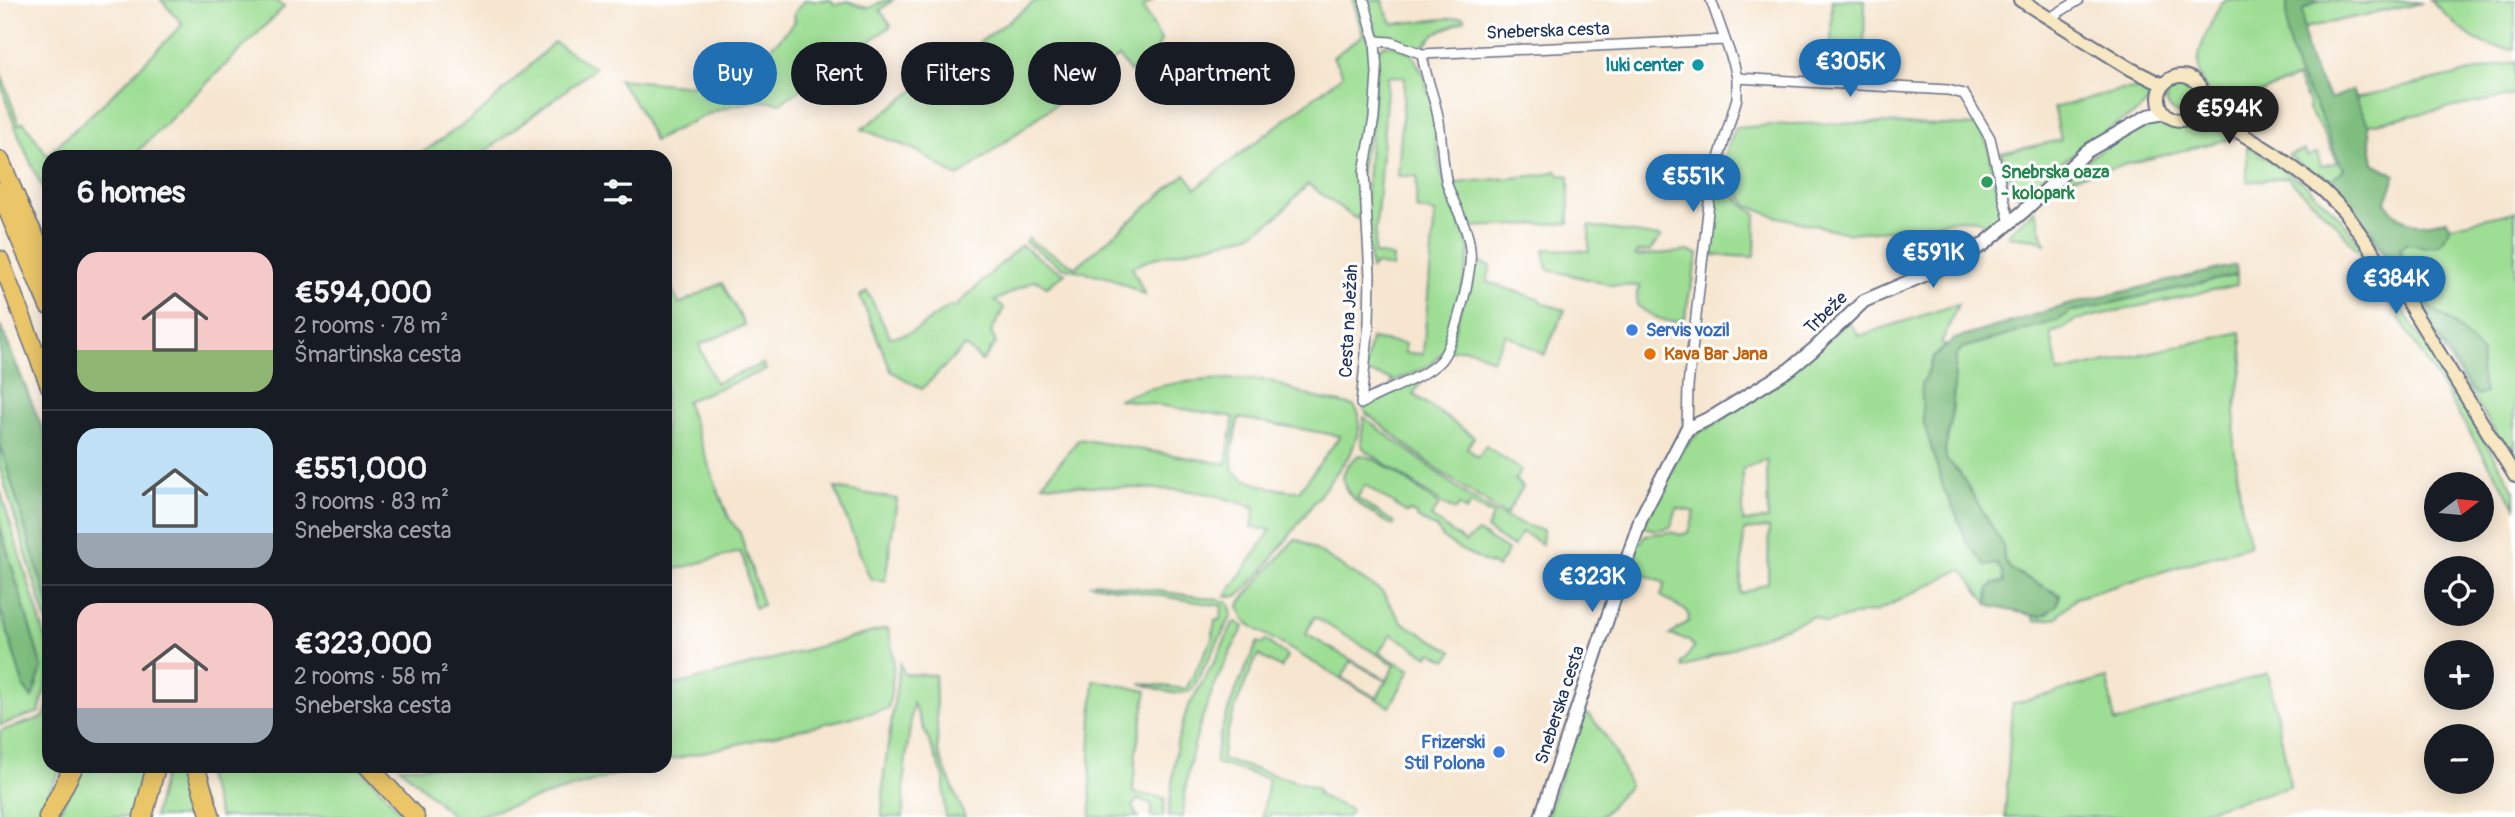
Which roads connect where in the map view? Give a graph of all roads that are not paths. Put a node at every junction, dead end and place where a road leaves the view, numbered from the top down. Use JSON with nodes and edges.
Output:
{"nodes":[{"id":1,"x":1364,"y":0,"type":"edge"},
{"id":2,"x":1711,"y":0,"type":"edge"},
{"id":3,"x":2020,"y":0,"type":"edge"},
{"id":4,"x":2079,"y":0,"type":"edge"},
{"id":5,"x":2048,"y":19,"type":"junction"},
{"id":6,"x":1725,"y":40,"type":"junction"},
{"id":7,"x":1375,"y":41,"type":"junction"},
{"id":8,"x":1422,"y":54,"type":"junction"},
{"id":9,"x":1737,"y":78,"type":"junction"},
{"id":10,"x":2163,"y":85,"type":"junction"},
{"id":11,"x":2200,"y":108,"type":"junction"},
{"id":12,"x":2164,"y":113,"type":"junction"},
{"id":13,"x":0,"y":161,"type":"edge"},
{"id":14,"x":0,"y":192,"type":"edge"},
{"id":15,"x":2010,"y":224,"type":"junction"},
{"id":16,"x":42,"y":251,"type":"edge"},
{"id":17,"x":0,"y":258,"type":"edge"},
{"id":18,"x":42,"y":290,"type":"edge"},
{"id":19,"x":42,"y":368,"type":"edge"},
{"id":20,"x":1687,"y":429,"type":"junction"},
{"id":21,"x":2515,"y":476,"type":"edge"},
{"id":22,"x":70,"y":773,"type":"edge"},
{"id":23,"x":154,"y":773,"type":"edge"},
{"id":24,"x":197,"y":773,"type":"edge"},
{"id":25,"x":374,"y":773,"type":"edge"},
{"id":26,"x":48,"y":817,"type":"edge"},
{"id":27,"x":143,"y":817,"type":"edge"},
{"id":28,"x":211,"y":817,"type":"edge"},
{"id":29,"x":415,"y":817,"type":"edge"},
{"id":30,"x":1541,"y":817,"type":"edge"}],
"edges":[{"from":1,"to":7,"type":"street","name":"Cesta na Ježah"},
{"from":2,"to":6,"type":"street","name":"Sneberska cesta"},
{"from":3,"to":5,"type":"main road"},
{"from":4,"to":5,"type":"street"},
{"from":5,"to":10,"type":"main road"},
{"from":6,"to":8,"type":"street","name":"Sneberska cesta"},
{"from":6,"to":9,"type":"street","name":"Sneberska cesta"},
{"from":7,"to":8,"type":"street","name":"Sneberska cesta"},
{"from":7,"to":8,"type":"street","name":"Cesta na Ježah"},
{"from":9,"to":15,"type":"street"},
{"from":9,"to":20,"type":"street","name":"Sneberska cesta"},
{"from":10,"to":11,"type":"main road"},
{"from":10,"to":12,"type":"main road"},
{"from":11,"to":12,"type":"main road"},
{"from":11,"to":21,"type":"main road"},
{"from":12,"to":15,"type":"street","name":"Trbeže"},
{"from":13,"to":16,"type":"highway"},
{"from":14,"to":18,"type":"highway"},
{"from":15,"to":20,"type":"street","name":"Trbeže"},
{"from":17,"to":19,"type":"highway"},
{"from":20,"to":30,"type":"street","name":"Sneberska cesta"},
{"from":22,"to":26,"type":"highway"},
{"from":23,"to":27,"type":"highway"},
{"from":24,"to":28,"type":"highway"},
{"from":25,"to":29,"type":"highway"}]}
